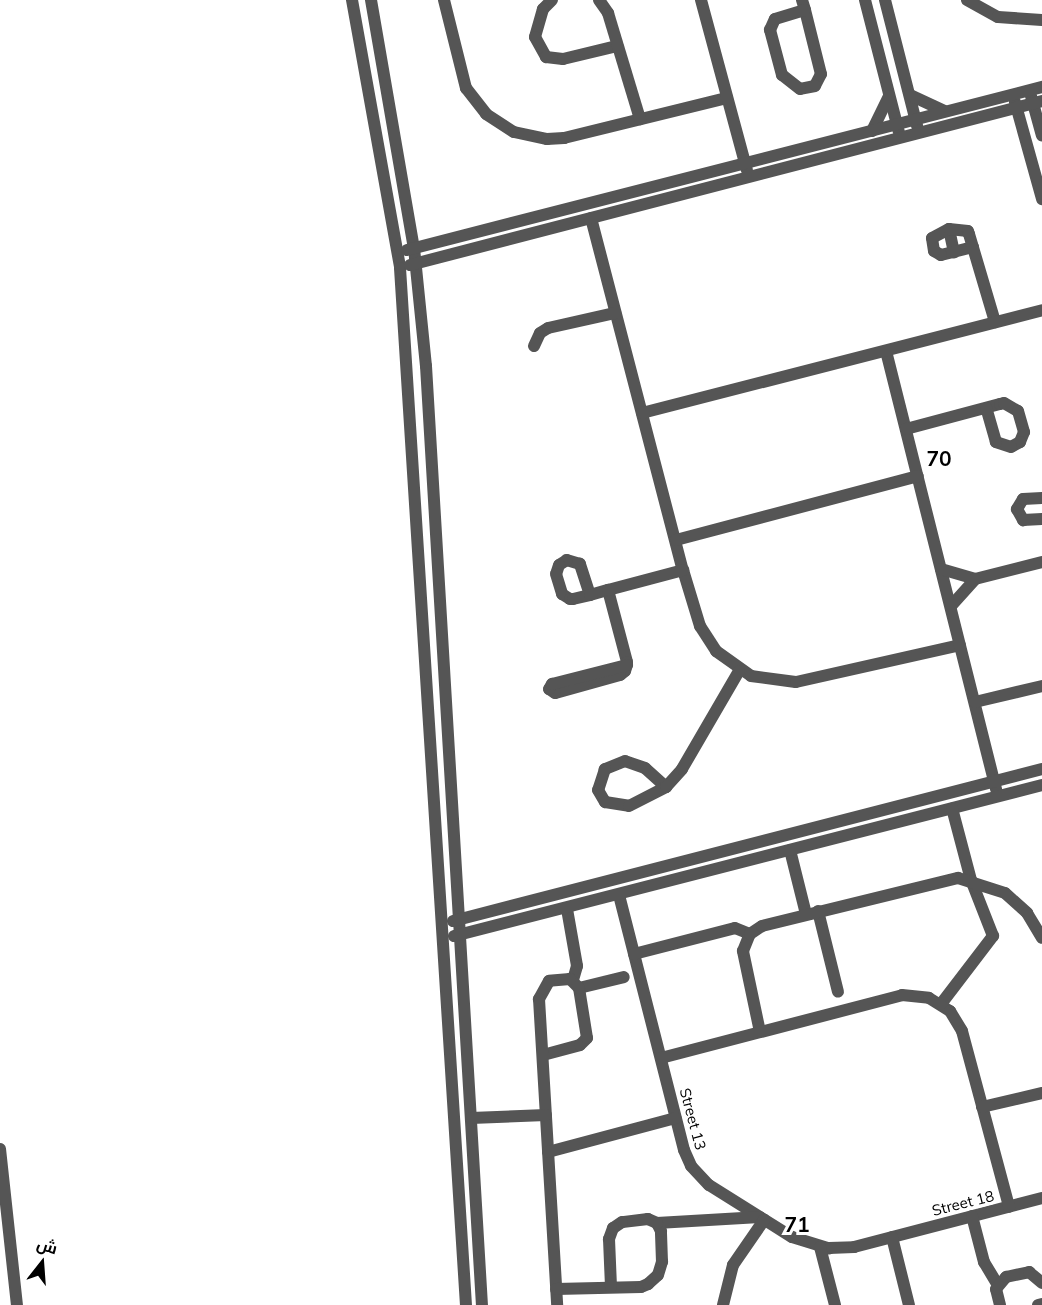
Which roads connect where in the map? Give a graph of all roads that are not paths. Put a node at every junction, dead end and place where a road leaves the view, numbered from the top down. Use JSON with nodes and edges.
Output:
{"nodes":[{"id":1,"x":352,"y":0,"type":"edge"},
{"id":2,"x":371,"y":0,"type":"edge"},
{"id":3,"x":444,"y":0,"type":"edge"},
{"id":4,"x":552,"y":0,"type":"edge"},
{"id":5,"x":598,"y":0,"type":"edge"},
{"id":6,"x":701,"y":0,"type":"edge"},
{"id":7,"x":865,"y":0,"type":"edge"},
{"id":8,"x":885,"y":0,"type":"edge"},
{"id":9,"x":967,"y":0,"type":"edge"},
{"id":10,"x":804,"y":5,"type":"edge"},
{"id":11,"x":1042,"y":20,"type":"edge"},
{"id":12,"x":618,"y":46,"type":"junction"},
{"id":13,"x":1036,"y":89,"type":"edge"},
{"id":14,"x":889,"y":94,"type":"junction"},
{"id":15,"x":910,"y":95,"type":"junction"},
{"id":16,"x":1014,"y":95,"type":"junction"},
{"id":17,"x":727,"y":98,"type":"junction"},
{"id":18,"x":1038,"y":102,"type":"edge"},
{"id":19,"x":1017,"y":107,"type":"junction"},
{"id":20,"x":949,"y":111,"type":"junction"},
{"id":21,"x":640,"y":119,"type":"junction"},
{"id":22,"x":918,"y":126,"type":"junction"},
{"id":23,"x":872,"y":131,"type":"junction"},
{"id":24,"x":899,"y":131,"type":"junction"},
{"id":25,"x":1042,"y":136,"type":"edge"},
{"id":26,"x":745,"y":163,"type":"junction"},
{"id":27,"x":749,"y":177,"type":"junction"},
{"id":28,"x":1042,"y":199,"type":"edge"},
{"id":29,"x":591,"y":218,"type":"junction"},
{"id":30,"x":949,"y":229,"type":"junction"},
{"id":31,"x":973,"y":247,"type":"junction"},
{"id":32,"x":414,"y":248,"type":"junction"},
{"id":33,"x":398,"y":252,"type":"junction"},
{"id":34,"x":954,"y":252,"type":"junction"},
{"id":35,"x":416,"y":263,"type":"junction"},
{"id":36,"x":400,"y":268,"type":"junction"},
{"id":37,"x":1042,"y":310,"type":"edge"},
{"id":38,"x":615,"y":313,"type":"junction"},
{"id":39,"x":995,"y":322,"type":"junction"},
{"id":40,"x":534,"y":345,"type":"dead end"},
{"id":41,"x":886,"y":351,"type":"junction"},
{"id":42,"x":986,"y":408,"type":"dead end"},
{"id":43,"x":642,"y":413,"type":"junction"},
{"id":44,"x":906,"y":429,"type":"junction"},
{"id":45,"x":918,"y":476,"type":"junction"},
{"id":46,"x":1042,"y":498,"type":"edge"},
{"id":47,"x":1042,"y":519,"type":"edge"},
{"id":48,"x":676,"y":540,"type":"junction"},
{"id":49,"x":1042,"y":562,"type":"edge"},
{"id":50,"x":941,"y":568,"type":"junction"},
{"id":51,"x":683,"y":570,"type":"junction"},
{"id":52,"x":975,"y":579,"type":"junction"},
{"id":53,"x":608,"y":590,"type":"junction"},
{"id":54,"x":590,"y":595,"type":"dead end"},
{"id":55,"x":951,"y":606,"type":"junction"},
{"id":56,"x":960,"y":645,"type":"junction"},
{"id":57,"x":627,"y":665,"type":"junction"},
{"id":58,"x":739,"y":671,"type":"junction"},
{"id":59,"x":1042,"y":686,"type":"edge"},
{"id":60,"x":975,"y":702,"type":"junction"},
{"id":61,"x":1042,"y":769,"type":"edge"},
{"id":62,"x":994,"y":781,"type":"junction"},
{"id":63,"x":1042,"y":785,"type":"edge"},
{"id":64,"x":666,"y":787,"type":"junction"},
{"id":65,"x":998,"y":797,"type":"junction"},
{"id":66,"x":952,"y":808,"type":"junction"},
{"id":67,"x":790,"y":850,"type":"junction"},
{"id":68,"x":971,"y":879,"type":"junction"},
{"id":69,"x":619,"y":895,"type":"junction"},
{"id":70,"x":567,"y":909,"type":"junction"},
{"id":71,"x":812,"y":913,"type":"junction"},
{"id":72,"x":459,"y":920,"type":"junction"},
{"id":73,"x":443,"y":924,"type":"junction"},
{"id":74,"x":750,"y":934,"type":"junction"},
{"id":75,"x":460,"y":935,"type":"junction"},
{"id":76,"x":444,"y":939,"type":"junction"},
{"id":77,"x":1042,"y":939,"type":"edge"},
{"id":78,"x":634,"y":954,"type":"junction"},
{"id":79,"x":639,"y":973,"type":"junction"},
{"id":80,"x":576,"y":984,"type":"junction"},
{"id":81,"x":941,"y":1004,"type":"junction"},
{"id":82,"x":842,"y":1010,"type":"junction"},
{"id":83,"x":760,"y":1032,"type":"junction"},
{"id":84,"x":543,"y":1055,"type":"junction"},
{"id":85,"x":661,"y":1058,"type":"junction"},
{"id":86,"x":1042,"y":1093,"type":"edge"},
{"id":87,"x":982,"y":1107,"type":"junction"},
{"id":88,"x":546,"y":1115,"type":"junction"},
{"id":89,"x":471,"y":1118,"type":"junction"},
{"id":90,"x":676,"y":1118,"type":"junction"},
{"id":91,"x":0,"y":1149,"type":"edge"},
{"id":92,"x":548,"y":1152,"type":"junction"},
{"id":93,"x":1042,"y":1198,"type":"edge"},
{"id":94,"x":1009,"y":1207,"type":"junction"},
{"id":95,"x":972,"y":1216,"type":"junction"},
{"id":96,"x":762,"y":1219,"type":"junction"},
{"id":97,"x":657,"y":1223,"type":"junction"},
{"id":98,"x":892,"y":1237,"type":"junction"},
{"id":99,"x":820,"y":1247,"type":"junction"},
{"id":100,"x":1042,"y":1283,"type":"edge"},
{"id":101,"x":998,"y":1284,"type":"junction"},
{"id":102,"x":611,"y":1287,"type":"junction"},
{"id":103,"x":556,"y":1289,"type":"junction"},
{"id":104,"x":17,"y":1305,"type":"edge"},
{"id":105,"x":466,"y":1305,"type":"edge"},
{"id":106,"x":482,"y":1305,"type":"edge"},
{"id":107,"x":557,"y":1305,"type":"edge"},
{"id":108,"x":723,"y":1305,"type":"edge"},
{"id":109,"x":835,"y":1305,"type":"edge"},
{"id":110,"x":909,"y":1305,"type":"edge"},
{"id":111,"x":999,"y":1305,"type":"edge"}],
"edges":[{"from":1,"to":33,"type":"street"},
{"from":2,"to":32,"type":"street"},
{"from":3,"to":21,"type":"street"},
{"from":4,"to":12,"type":"street"},
{"from":5,"to":12,"type":"street"},
{"from":6,"to":17,"type":"street"},
{"from":7,"to":14,"type":"street"},
{"from":8,"to":15,"type":"street"},
{"from":9,"to":11,"type":"street"},
{"from":10,"to":10,"type":"street"},
{"from":12,"to":21,"type":"street"},
{"from":13,"to":16,"type":"street"},
{"from":13,"to":18,"type":"street"},
{"from":14,"to":23,"type":"street"},
{"from":14,"to":24,"type":"street"},
{"from":15,"to":20,"type":"street"},
{"from":15,"to":22,"type":"street"},
{"from":16,"to":19,"type":"street"},
{"from":16,"to":20,"type":"street"},
{"from":17,"to":21,"type":"street"},
{"from":17,"to":26,"type":"street"},
{"from":18,"to":19,"type":"street"},
{"from":18,"to":25,"type":"street"},
{"from":19,"to":22,"type":"street"},
{"from":19,"to":28,"type":"street"},
{"from":20,"to":22,"type":"street"},
{"from":22,"to":24,"type":"street"},
{"from":23,"to":24,"type":"street"},
{"from":23,"to":26,"type":"street"},
{"from":24,"to":27,"type":"street"},
{"from":26,"to":27,"type":"street"},
{"from":26,"to":32,"type":"street"},
{"from":27,"to":29,"type":"street"},
{"from":29,"to":35,"type":"street"},
{"from":29,"to":38,"type":"street"},
{"from":30,"to":31,"type":"street"},
{"from":30,"to":34,"type":"street"},
{"from":30,"to":34,"type":"street"},
{"from":31,"to":34,"type":"street"},
{"from":31,"to":39,"type":"street"},
{"from":32,"to":33,"type":"street"},
{"from":32,"to":35,"type":"street"},
{"from":33,"to":36,"type":"street"},
{"from":35,"to":36,"type":"street"},
{"from":35,"to":72,"type":"street"},
{"from":36,"to":73,"type":"street"},
{"from":37,"to":39,"type":"street"},
{"from":38,"to":40,"type":"street"},
{"from":38,"to":43,"type":"street"},
{"from":39,"to":41,"type":"street"},
{"from":41,"to":43,"type":"street"},
{"from":41,"to":44,"type":"street"},
{"from":42,"to":44,"type":"street"},
{"from":43,"to":48,"type":"street"},
{"from":44,"to":45,"type":"street"},
{"from":45,"to":48,"type":"street"},
{"from":45,"to":50,"type":"street"},
{"from":46,"to":47,"type":"street"},
{"from":48,"to":51,"type":"street"},
{"from":49,"to":52,"type":"street"},
{"from":50,"to":52,"type":"street"},
{"from":50,"to":55,"type":"street"},
{"from":51,"to":53,"type":"street"},
{"from":51,"to":58,"type":"street"},
{"from":52,"to":55,"type":"street"},
{"from":53,"to":54,"type":"street"},
{"from":53,"to":57,"type":"street"},
{"from":55,"to":56,"type":"street"},
{"from":56,"to":58,"type":"street"},
{"from":56,"to":60,"type":"street"},
{"from":57,"to":57,"type":"street"},
{"from":58,"to":64,"type":"street"},
{"from":59,"to":60,"type":"street"},
{"from":60,"to":62,"type":"street"},
{"from":61,"to":62,"type":"street"},
{"from":62,"to":65,"type":"street"},
{"from":62,"to":72,"type":"street"},
{"from":63,"to":65,"type":"street"},
{"from":64,"to":64,"type":"street"},
{"from":65,"to":66,"type":"street"},
{"from":66,"to":67,"type":"street"},
{"from":66,"to":68,"type":"street"},
{"from":67,"to":69,"type":"street"},
{"from":67,"to":71,"type":"street"},
{"from":68,"to":71,"type":"street"},
{"from":68,"to":77,"type":"street"},
{"from":68,"to":81,"type":"street"},
{"from":69,"to":70,"type":"street"},
{"from":69,"to":78,"type":"street","name":"Street 13"},
{"from":70,"to":75,"type":"street"},
{"from":70,"to":80,"type":"street"},
{"from":71,"to":74,"type":"street"},
{"from":71,"to":82,"type":"street"},
{"from":72,"to":73,"type":"street"},
{"from":72,"to":75,"type":"street"},
{"from":73,"to":76,"type":"street"},
{"from":74,"to":78,"type":"street"},
{"from":74,"to":83,"type":"street"},
{"from":75,"to":76,"type":"street"},
{"from":75,"to":89,"type":"street"},
{"from":76,"to":105,"type":"street"},
{"from":78,"to":79,"type":"street","name":"Street 13"},
{"from":79,"to":80,"type":"street"},
{"from":79,"to":85,"type":"street","name":"Street 13"},
{"from":80,"to":84,"type":"street"},
{"from":80,"to":84,"type":"street"},
{"from":81,"to":82,"type":"street"},
{"from":81,"to":87,"type":"street"},
{"from":82,"to":83,"type":"street"},
{"from":83,"to":85,"type":"street"},
{"from":84,"to":88,"type":"street"},
{"from":85,"to":90,"type":"street","name":"Street 13"},
{"from":86,"to":87,"type":"street"},
{"from":87,"to":94,"type":"street"},
{"from":88,"to":89,"type":"street"},
{"from":88,"to":92,"type":"street"},
{"from":89,"to":106,"type":"street"},
{"from":90,"to":92,"type":"street"},
{"from":90,"to":96,"type":"street","name":"Street 13"},
{"from":91,"to":104,"type":"street"},
{"from":92,"to":103,"type":"street"},
{"from":93,"to":94,"type":"street","name":"Street 18"},
{"from":94,"to":95,"type":"street","name":"Street 18"},
{"from":95,"to":98,"type":"street","name":"Street 18"},
{"from":95,"to":101,"type":"street"},
{"from":96,"to":97,"type":"street"},
{"from":96,"to":99,"type":"street","name":"Street 13"},
{"from":96,"to":108,"type":"street"},
{"from":97,"to":102,"type":"street"},
{"from":97,"to":102,"type":"street"},
{"from":98,"to":99,"type":"street","name":"Street 13"},
{"from":98,"to":110,"type":"street"},
{"from":99,"to":109,"type":"street"},
{"from":100,"to":101,"type":"street"},
{"from":101,"to":111,"type":"street"},
{"from":102,"to":103,"type":"street"},
{"from":103,"to":107,"type":"street"}]}
